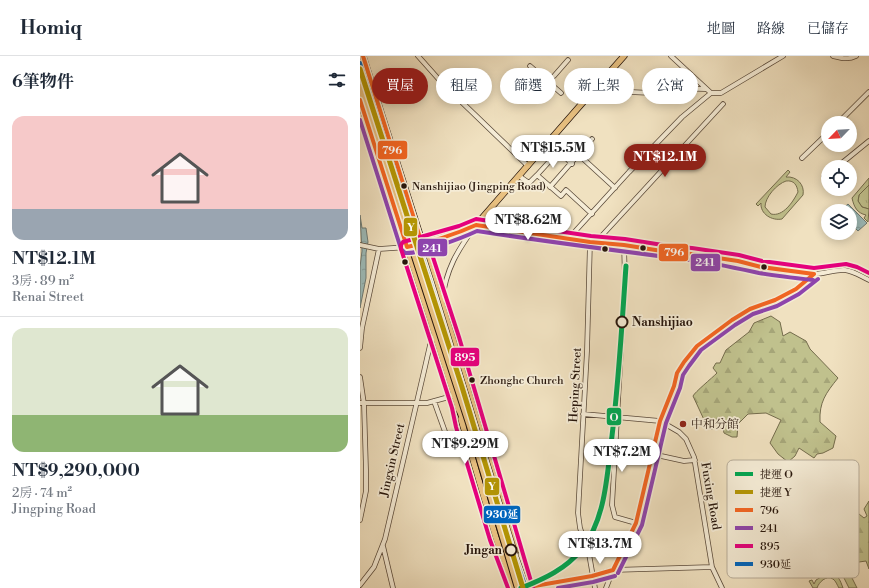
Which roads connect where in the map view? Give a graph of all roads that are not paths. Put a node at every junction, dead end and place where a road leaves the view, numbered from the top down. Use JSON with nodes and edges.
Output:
{"nodes":[{"id":1,"x":363,"y":56,"type":"edge"},
{"id":2,"x":418,"y":56,"type":"edge"},
{"id":3,"x":624,"y":56,"type":"edge"},
{"id":4,"x":671,"y":56,"type":"edge"},
{"id":5,"x":784,"y":56,"type":"edge"},
{"id":6,"x":834,"y":56,"type":"edge"},
{"id":7,"x":856,"y":56,"type":"edge"},
{"id":8,"x":568,"y":60,"type":"dead end"},
{"id":9,"x":360,"y":64,"type":"edge"},
{"id":10,"x":530,"y":66,"type":"dead end"},
{"id":11,"x":613,"y":68,"type":"edge"},
{"id":12,"x":556,"y":74,"type":"edge"},
{"id":13,"x":360,"y":87,"type":"edge"},
{"id":14,"x":706,"y":89,"type":"junction"},
{"id":15,"x":634,"y":92,"type":"edge"},
{"id":16,"x":869,"y":92,"type":"edge"},
{"id":17,"x":562,"y":93,"type":"dead end"},
{"id":18,"x":711,"y":93,"type":"junction"},
{"id":19,"x":360,"y":100,"type":"edge"},
{"id":20,"x":582,"y":104,"type":"edge"},
{"id":21,"x":723,"y":104,"type":"dead end"},
{"id":22,"x":845,"y":116,"type":"edge"},
{"id":23,"x":592,"y":139,"type":"dead end"},
{"id":24,"x":821,"y":140,"type":"edge"},
{"id":25,"x":869,"y":141,"type":"edge"},
{"id":26,"x":550,"y":142,"type":"junction"},
{"id":27,"x":557,"y":153,"type":"dead end"},
{"id":28,"x":579,"y":155,"type":"junction"},
{"id":29,"x":802,"y":158,"type":"dead end"},
{"id":30,"x":846,"y":160,"type":"edge"},
{"id":31,"x":572,"y":164,"type":"junction"},
{"id":32,"x":528,"y":166,"type":"junction"},
{"id":33,"x":538,"y":175,"type":"junction"},
{"id":34,"x":520,"y":176,"type":"junction"},
{"id":35,"x":550,"y":187,"type":"junction"},
{"id":36,"x":615,"y":188,"type":"junction"},
{"id":37,"x":592,"y":214,"type":"junction"},
{"id":38,"x":476,"y":226,"type":"junction"},
{"id":39,"x":570,"y":238,"type":"junction"},
{"id":40,"x":590,"y":242,"type":"junction"},
{"id":41,"x":596,"y":242,"type":"junction"},
{"id":42,"x":422,"y":244,"type":"junction"},
{"id":43,"x":624,"y":245,"type":"junction"},
{"id":44,"x":361,"y":246,"type":"edge"},
{"id":45,"x":407,"y":247,"type":"junction"},
{"id":46,"x":378,"y":249,"type":"junction"},
{"id":47,"x":814,"y":274,"type":"junction"},
{"id":48,"x":869,"y":280,"type":"edge"},
{"id":49,"x":442,"y":304,"type":"junction"},
{"id":50,"x":435,"y":335,"type":"junction"},
{"id":51,"x":360,"y":348,"type":"edge"},
{"id":52,"x":360,"y":377,"type":"edge"},
{"id":53,"x":468,"y":391,"type":"junction"},
{"id":54,"x":454,"y":395,"type":"junction"},
{"id":55,"x":434,"y":401,"type":"junction"},
{"id":56,"x":362,"y":403,"type":"edge"},
{"id":57,"x":417,"y":404,"type":"junction"},
{"id":58,"x":458,"y":406,"type":"junction"},
{"id":59,"x":583,"y":414,"type":"junction"},
{"id":60,"x":617,"y":416,"type":"junction"},
{"id":61,"x":660,"y":421,"type":"junction"},
{"id":62,"x":448,"y":440,"type":"dead end"},
{"id":63,"x":652,"y":454,"type":"junction"},
{"id":64,"x":695,"y":460,"type":"junction"},
{"id":65,"x":360,"y":520,"type":"edge"},
{"id":66,"x":636,"y":523,"type":"junction"},
{"id":67,"x":383,"y":546,"type":"junction"},
{"id":68,"x":712,"y":567,"type":"junction"},
{"id":69,"x":613,"y":570,"type":"junction"},
{"id":70,"x":592,"y":576,"type":"junction"},
{"id":71,"x":360,"y":585,"type":"edge"},
{"id":72,"x":393,"y":588,"type":"edge"},
{"id":73,"x":516,"y":588,"type":"edge"},
{"id":74,"x":526,"y":588,"type":"edge"},
{"id":75,"x":595,"y":588,"type":"edge"},
{"id":76,"x":606,"y":588,"type":"edge"},
{"id":77,"x":722,"y":588,"type":"edge"}],
"edges":[{"from":1,"to":42,"type":"main road"},
{"from":2,"to":32,"type":"street"},
{"from":3,"to":11,"type":"main road"},
{"from":4,"to":14,"type":"street"},
{"from":5,"to":18,"type":"street"},
{"from":6,"to":7,"type":"street"},
{"from":8,"to":12,"type":"street"},
{"from":9,"to":74,"type":"highway","bridge":true},
{"from":10,"to":17,"type":"street"},
{"from":13,"to":73,"type":"highway","bridge":true},
{"from":14,"to":15,"type":"street"},
{"from":14,"to":18,"type":"street"},
{"from":16,"to":22,"type":"street"},
{"from":18,"to":36,"type":"street"},
{"from":19,"to":45,"type":"main road"},
{"from":20,"to":26,"type":"main road"},
{"from":21,"to":41,"type":"street"},
{"from":23,"to":28,"type":"street"},
{"from":24,"to":29,"type":"street"},
{"from":25,"to":30,"type":"street"},
{"from":26,"to":31,"type":"street"},
{"from":26,"to":32,"type":"main road"},
{"from":27,"to":33,"type":"street"},
{"from":28,"to":31,"type":"street"},
{"from":28,"to":36,"type":"street"},
{"from":31,"to":35,"type":"street"},
{"from":32,"to":34,"type":"main road"},
{"from":33,"to":34,"type":"street"},
{"from":33,"to":35,"type":"street"},
{"from":34,"to":38,"type":"main road"},
{"from":35,"to":37,"type":"street"},
{"from":36,"to":37,"type":"street"},
{"from":37,"to":39,"type":"street"},
{"from":38,"to":39,"type":"street"},
{"from":38,"to":42,"type":"main road"},
{"from":38,"to":49,"type":"street"},
{"from":39,"to":40,"type":"street"},
{"from":40,"to":41,"type":"street"},
{"from":40,"to":59,"type":"street","name":"Heping Street"},
{"from":41,"to":43,"type":"street"},
{"from":42,"to":45,"type":"street"},
{"from":42,"to":49,"type":"main road"},
{"from":43,"to":47,"type":"street"},
{"from":43,"to":60,"type":"street"},
{"from":44,"to":46,"type":"street"},
{"from":45,"to":46,"type":"street"},
{"from":45,"to":50,"type":"main road"},
{"from":46,"to":51,"type":"street"},
{"from":47,"to":48,"type":"street"},
{"from":47,"to":61,"type":"street"},
{"from":49,"to":50,"type":"main road"},
{"from":49,"to":53,"type":"main road"},
{"from":50,"to":54,"type":"main road"},
{"from":50,"to":57,"type":"street","name":"Jingxin Street"},
{"from":52,"to":56,"type":"street"},
{"from":53,"to":54,"type":"street"},
{"from":53,"to":74,"type":"main road"},
{"from":54,"to":55,"type":"street"},
{"from":54,"to":58,"type":"main road"},
{"from":54,"to":73,"type":"main road"},
{"from":55,"to":57,"type":"street"},
{"from":55,"to":62,"type":"street"},
{"from":56,"to":57,"type":"street"},
{"from":56,"to":65,"type":"street"},
{"from":57,"to":67,"type":"street","name":"Jingxin Street"},
{"from":58,"to":73,"type":"highway","bridge":true},
{"from":58,"to":73,"type":"main road"},
{"from":59,"to":60,"type":"street"},
{"from":59,"to":70,"type":"street","name":"Heping Street"},
{"from":60,"to":61,"type":"street"},
{"from":60,"to":66,"type":"street"},
{"from":61,"to":63,"type":"street"},
{"from":61,"to":64,"type":"street","name":"Fuxing Road"},
{"from":63,"to":64,"type":"street"},
{"from":63,"to":66,"type":"street"},
{"from":64,"to":68,"type":"street","name":"Fuxing Road"},
{"from":66,"to":69,"type":"street"},
{"from":67,"to":71,"type":"street","name":"Jingxin Street"},
{"from":67,"to":72,"type":"street"},
{"from":68,"to":69,"type":"street"},
{"from":68,"to":77,"type":"street","name":"Fuxing Road"},
{"from":69,"to":70,"type":"street"},
{"from":69,"to":76,"type":"street"},
{"from":70,"to":74,"type":"street"},
{"from":70,"to":75,"type":"street","name":"Heping Street"}]}
